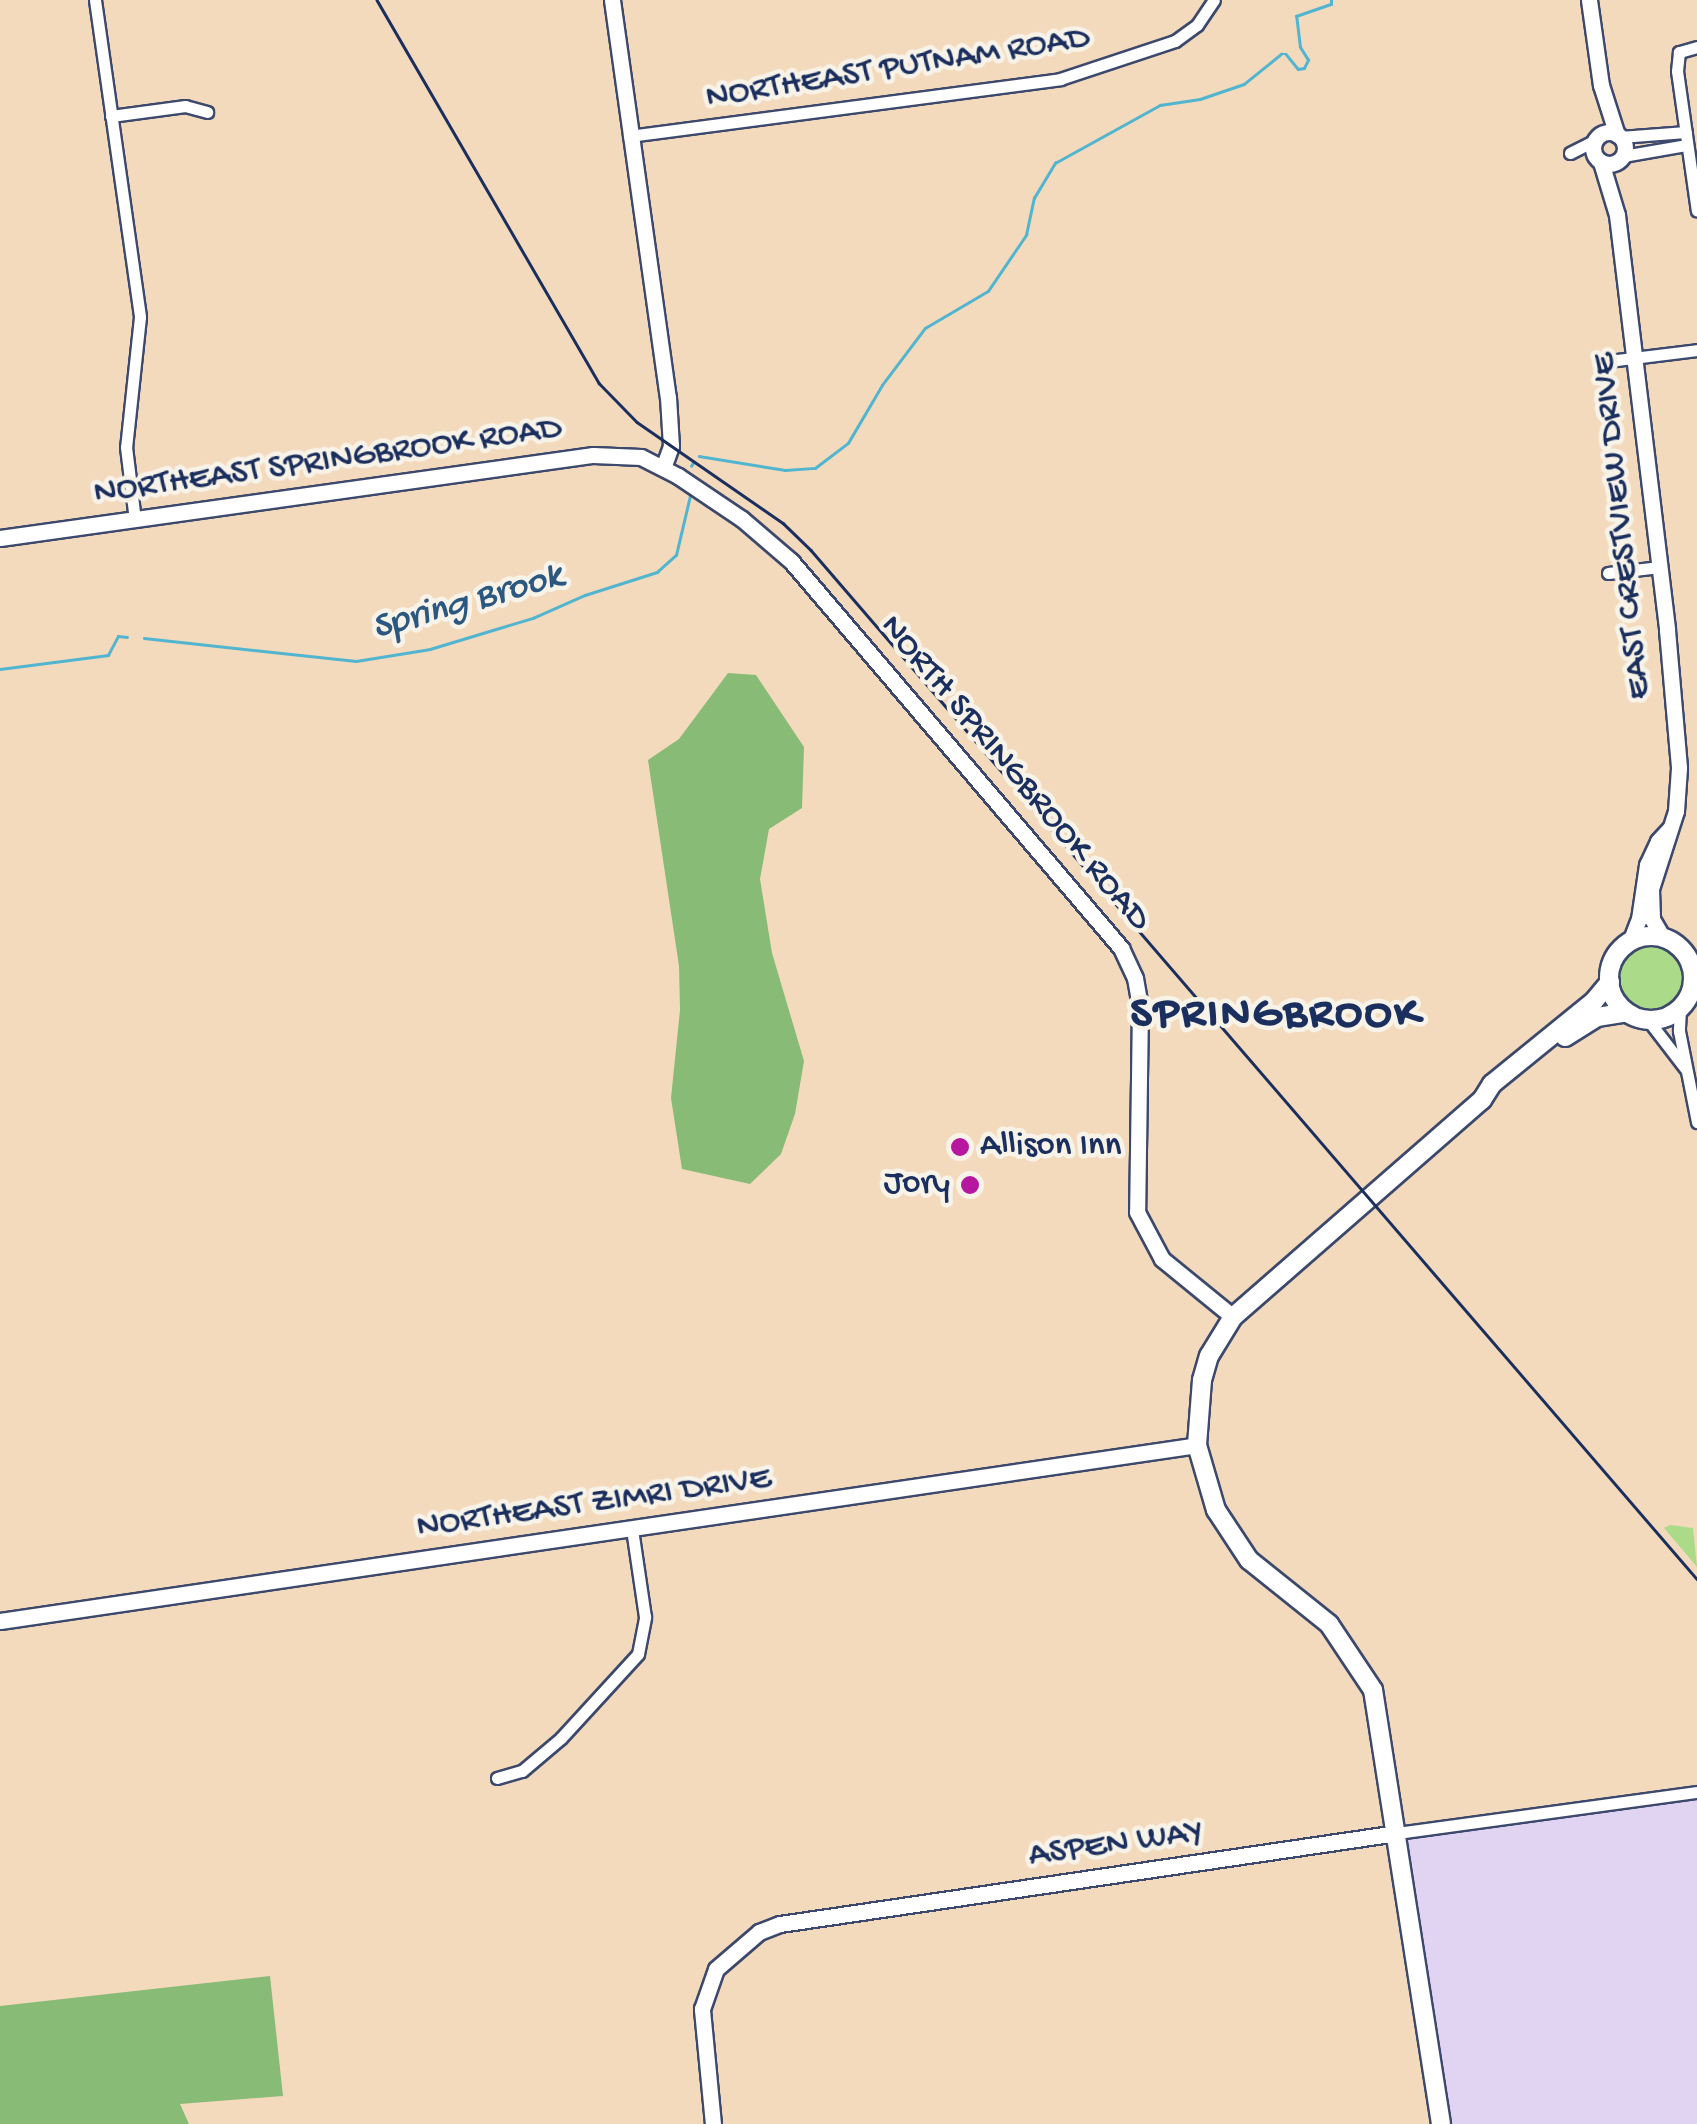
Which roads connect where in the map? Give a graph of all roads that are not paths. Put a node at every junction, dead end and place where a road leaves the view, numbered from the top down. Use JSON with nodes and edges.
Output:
{"nodes":[{"id":1,"x":94,"y":0,"type":"edge"},
{"id":2,"x":612,"y":0,"type":"edge"},
{"id":3,"x":1214,"y":0,"type":"edge"},
{"id":4,"x":1589,"y":1,"type":"edge"},
{"id":5,"x":1697,"y":47,"type":"edge"},
{"id":6,"x":1601,"y":84,"type":"junction"},
{"id":7,"x":208,"y":112,"type":"dead end"},
{"id":8,"x":111,"y":116,"type":"junction"},
{"id":9,"x":628,"y":136,"type":"junction"},
{"id":10,"x":1619,"y":136,"type":"junction"},
{"id":11,"x":1597,"y":139,"type":"junction"},
{"id":12,"x":1686,"y":139,"type":"junction"},
{"id":13,"x":1622,"y":158,"type":"junction"},
{"id":14,"x":1600,"y":160,"type":"junction"},
{"id":15,"x":1697,"y":211,"type":"edge"},
{"id":16,"x":1617,"y":215,"type":"junction"},
{"id":17,"x":1697,"y":350,"type":"edge"},
{"id":18,"x":1635,"y":358,"type":"junction"},
{"id":19,"x":1608,"y":361,"type":"dead end"},
{"id":20,"x":663,"y":468,"type":"junction"},
{"id":21,"x":135,"y":520,"type":"junction"},
{"id":22,"x":0,"y":538,"type":"edge"},
{"id":23,"x":1660,"y":567,"type":"junction"},
{"id":24,"x":1608,"y":573,"type":"dead end"},
{"id":25,"x":1669,"y":830,"type":"junction"},
{"id":26,"x":1630,"y":942,"type":"junction"},
{"id":27,"x":1680,"y":944,"type":"edge"},
{"id":28,"x":1695,"y":975,"type":"edge"},
{"id":29,"x":1610,"y":982,"type":"junction"},
{"id":30,"x":1680,"y":1009,"type":"junction"},
{"id":31,"x":1627,"y":1012,"type":"junction"},
{"id":32,"x":1648,"y":1020,"type":"junction"},
{"id":33,"x":1685,"y":1068,"type":"junction"},
{"id":34,"x":1482,"y":1100,"type":"junction"},
{"id":35,"x":1697,"y":1122,"type":"edge"},
{"id":36,"x":1233,"y":1317,"type":"junction"},
{"id":37,"x":1198,"y":1446,"type":"junction"},
{"id":38,"x":632,"y":1528,"type":"junction"},
{"id":39,"x":0,"y":1621,"type":"edge"},
{"id":40,"x":497,"y":1778,"type":"dead end"},
{"id":41,"x":1697,"y":1792,"type":"edge"},
{"id":42,"x":1397,"y":1833,"type":"junction"},
{"id":43,"x":713,"y":2124,"type":"edge"},
{"id":44,"x":1441,"y":2124,"type":"edge"}],
"edges":[{"from":1,"to":8,"type":"street"},
{"from":2,"to":9,"type":"street"},
{"from":3,"to":9,"type":"street","name":"NORTHEAST PUTNAM ROAD"},
{"from":4,"to":6,"type":"street"},
{"from":5,"to":12,"type":"street"},
{"from":6,"to":10,"type":"street"},
{"from":6,"to":11,"type":"street"},
{"from":7,"to":8,"type":"street"},
{"from":8,"to":21,"type":"street"},
{"from":9,"to":20,"type":"street"},
{"from":10,"to":11,"type":"street"},
{"from":10,"to":12,"type":"street"},
{"from":10,"to":13,"type":"street"},
{"from":11,"to":14,"type":"street"},
{"from":11,"to":14,"type":"street"},
{"from":12,"to":13,"type":"street"},
{"from":12,"to":15,"type":"street"},
{"from":13,"to":14,"type":"street"},
{"from":13,"to":16,"type":"street","name":"EAST CRESTVIEW DRIVE"},
{"from":14,"to":16,"type":"street","name":"EAST CRESTVIEW DRIVE"},
{"from":16,"to":18,"type":"street","name":"EAST CRESTVIEW DRIVE"},
{"from":17,"to":18,"type":"street"},
{"from":18,"to":19,"type":"street"},
{"from":18,"to":23,"type":"street","name":"EAST CRESTVIEW DRIVE"},
{"from":20,"to":21,"type":"street","name":"NORTHEAST SPRINGBROOK ROAD"},
{"from":20,"to":36,"type":"street","name":"NORTH SPRINGBROOK ROAD"},
{"from":21,"to":22,"type":"street","name":"NORTHEAST SPRINGBROOK ROAD"},
{"from":23,"to":24,"type":"street"},
{"from":23,"to":25,"type":"street","name":"EAST CRESTVIEW DRIVE"},
{"from":25,"to":26,"type":"street","name":"EAST CRESTVIEW DRIVE"},
{"from":25,"to":27,"type":"street","name":"EAST CRESTVIEW DRIVE"},
{"from":26,"to":27,"type":"main road"},
{"from":26,"to":29,"type":"main road"},
{"from":27,"to":28,"type":"main road"},
{"from":28,"to":30,"type":"main road"},
{"from":29,"to":31,"type":"main road"},
{"from":29,"to":34,"type":"main road"},
{"from":30,"to":32,"type":"main road"},
{"from":30,"to":33,"type":"street"},
{"from":31,"to":32,"type":"main road"},
{"from":31,"to":34,"type":"main road"},
{"from":32,"to":33,"type":"street"},
{"from":33,"to":35,"type":"street"},
{"from":34,"to":36,"type":"main road"},
{"from":36,"to":37,"type":"main road"},
{"from":37,"to":38,"type":"street","name":"NORTHEAST ZIMRI DRIVE"},
{"from":37,"to":42,"type":"main road"},
{"from":38,"to":39,"type":"street","name":"NORTHEAST ZIMRI DRIVE"},
{"from":38,"to":40,"type":"street"},
{"from":41,"to":42,"type":"street","name":"ASPEN WAY"},
{"from":42,"to":43,"type":"street","name":"ASPEN WAY"},
{"from":42,"to":44,"type":"main road"}]}
